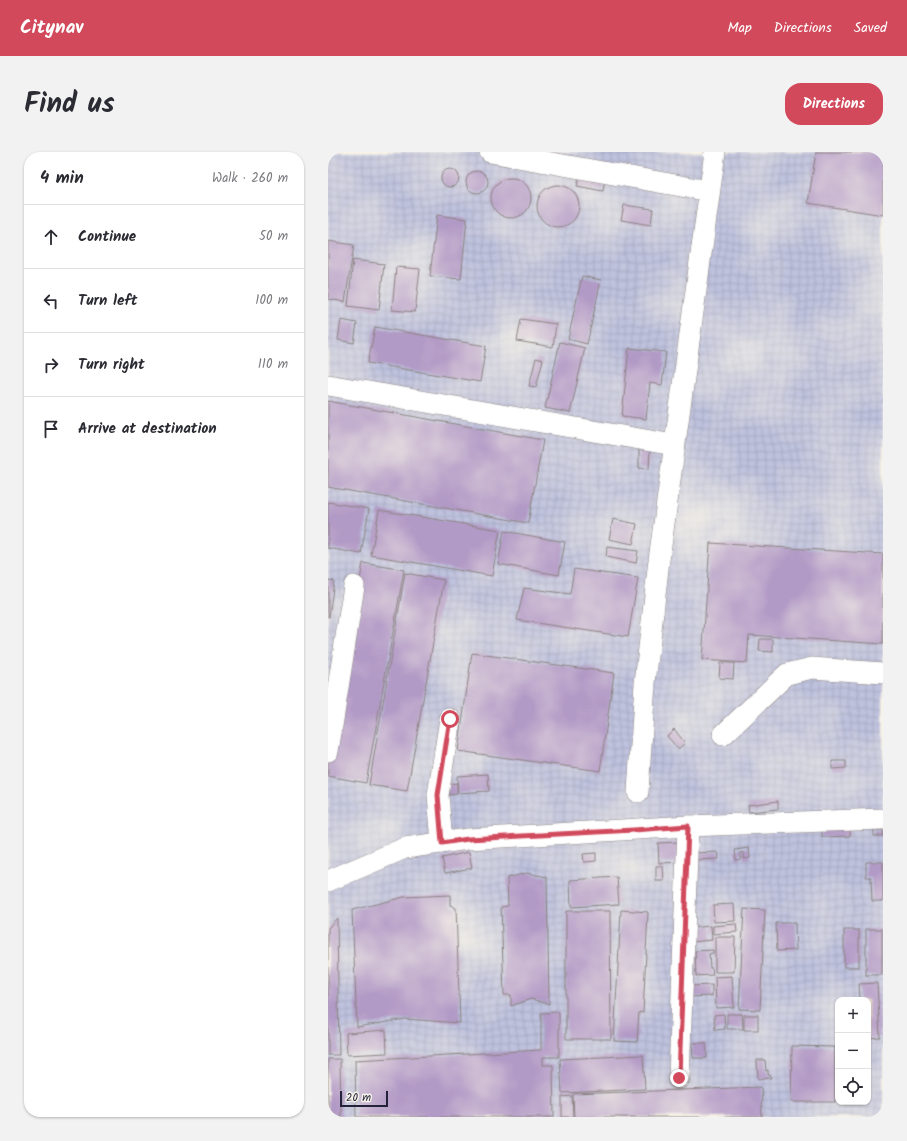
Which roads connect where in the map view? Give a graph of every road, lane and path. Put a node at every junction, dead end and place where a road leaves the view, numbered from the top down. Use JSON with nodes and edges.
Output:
{"nodes":[{"id":1,"x":490,"y":152,"type":"edge"},
{"id":2,"x":715,"y":152,"type":"edge"},
{"id":3,"x":709,"y":191,"type":"junction"},
{"id":4,"x":328,"y":385,"type":"edge"},
{"id":5,"x":674,"y":446,"type":"junction"},
{"id":6,"x":354,"y":586,"type":"dead end"},
{"id":7,"x":883,"y":674,"type":"edge"},
{"id":8,"x":450,"y":719,"type":"dead end"},
{"id":9,"x":723,"y":735,"type":"dead end"},
{"id":10,"x":328,"y":751,"type":"edge"},
{"id":11,"x":638,"y":792,"type":"dead end"},
{"id":12,"x":883,"y":819,"type":"edge"},
{"id":13,"x":688,"y":826,"type":"junction"},
{"id":14,"x":442,"y":843,"type":"junction"},
{"id":15,"x":328,"y":881,"type":"edge"},
{"id":16,"x":679,"y":1078,"type":"dead end"}],
"edges":[{"from":1,"to":3,"type":"street"},
{"from":2,"to":3,"type":"street"},
{"from":3,"to":5,"type":"street"},
{"from":4,"to":5,"type":"street"},
{"from":5,"to":11,"type":"street"},
{"from":6,"to":10,"type":"street"},
{"from":7,"to":9,"type":"street"},
{"from":8,"to":14,"type":"street"},
{"from":12,"to":13,"type":"street"},
{"from":13,"to":14,"type":"street"},
{"from":13,"to":16,"type":"street"},
{"from":14,"to":15,"type":"street"}]}
